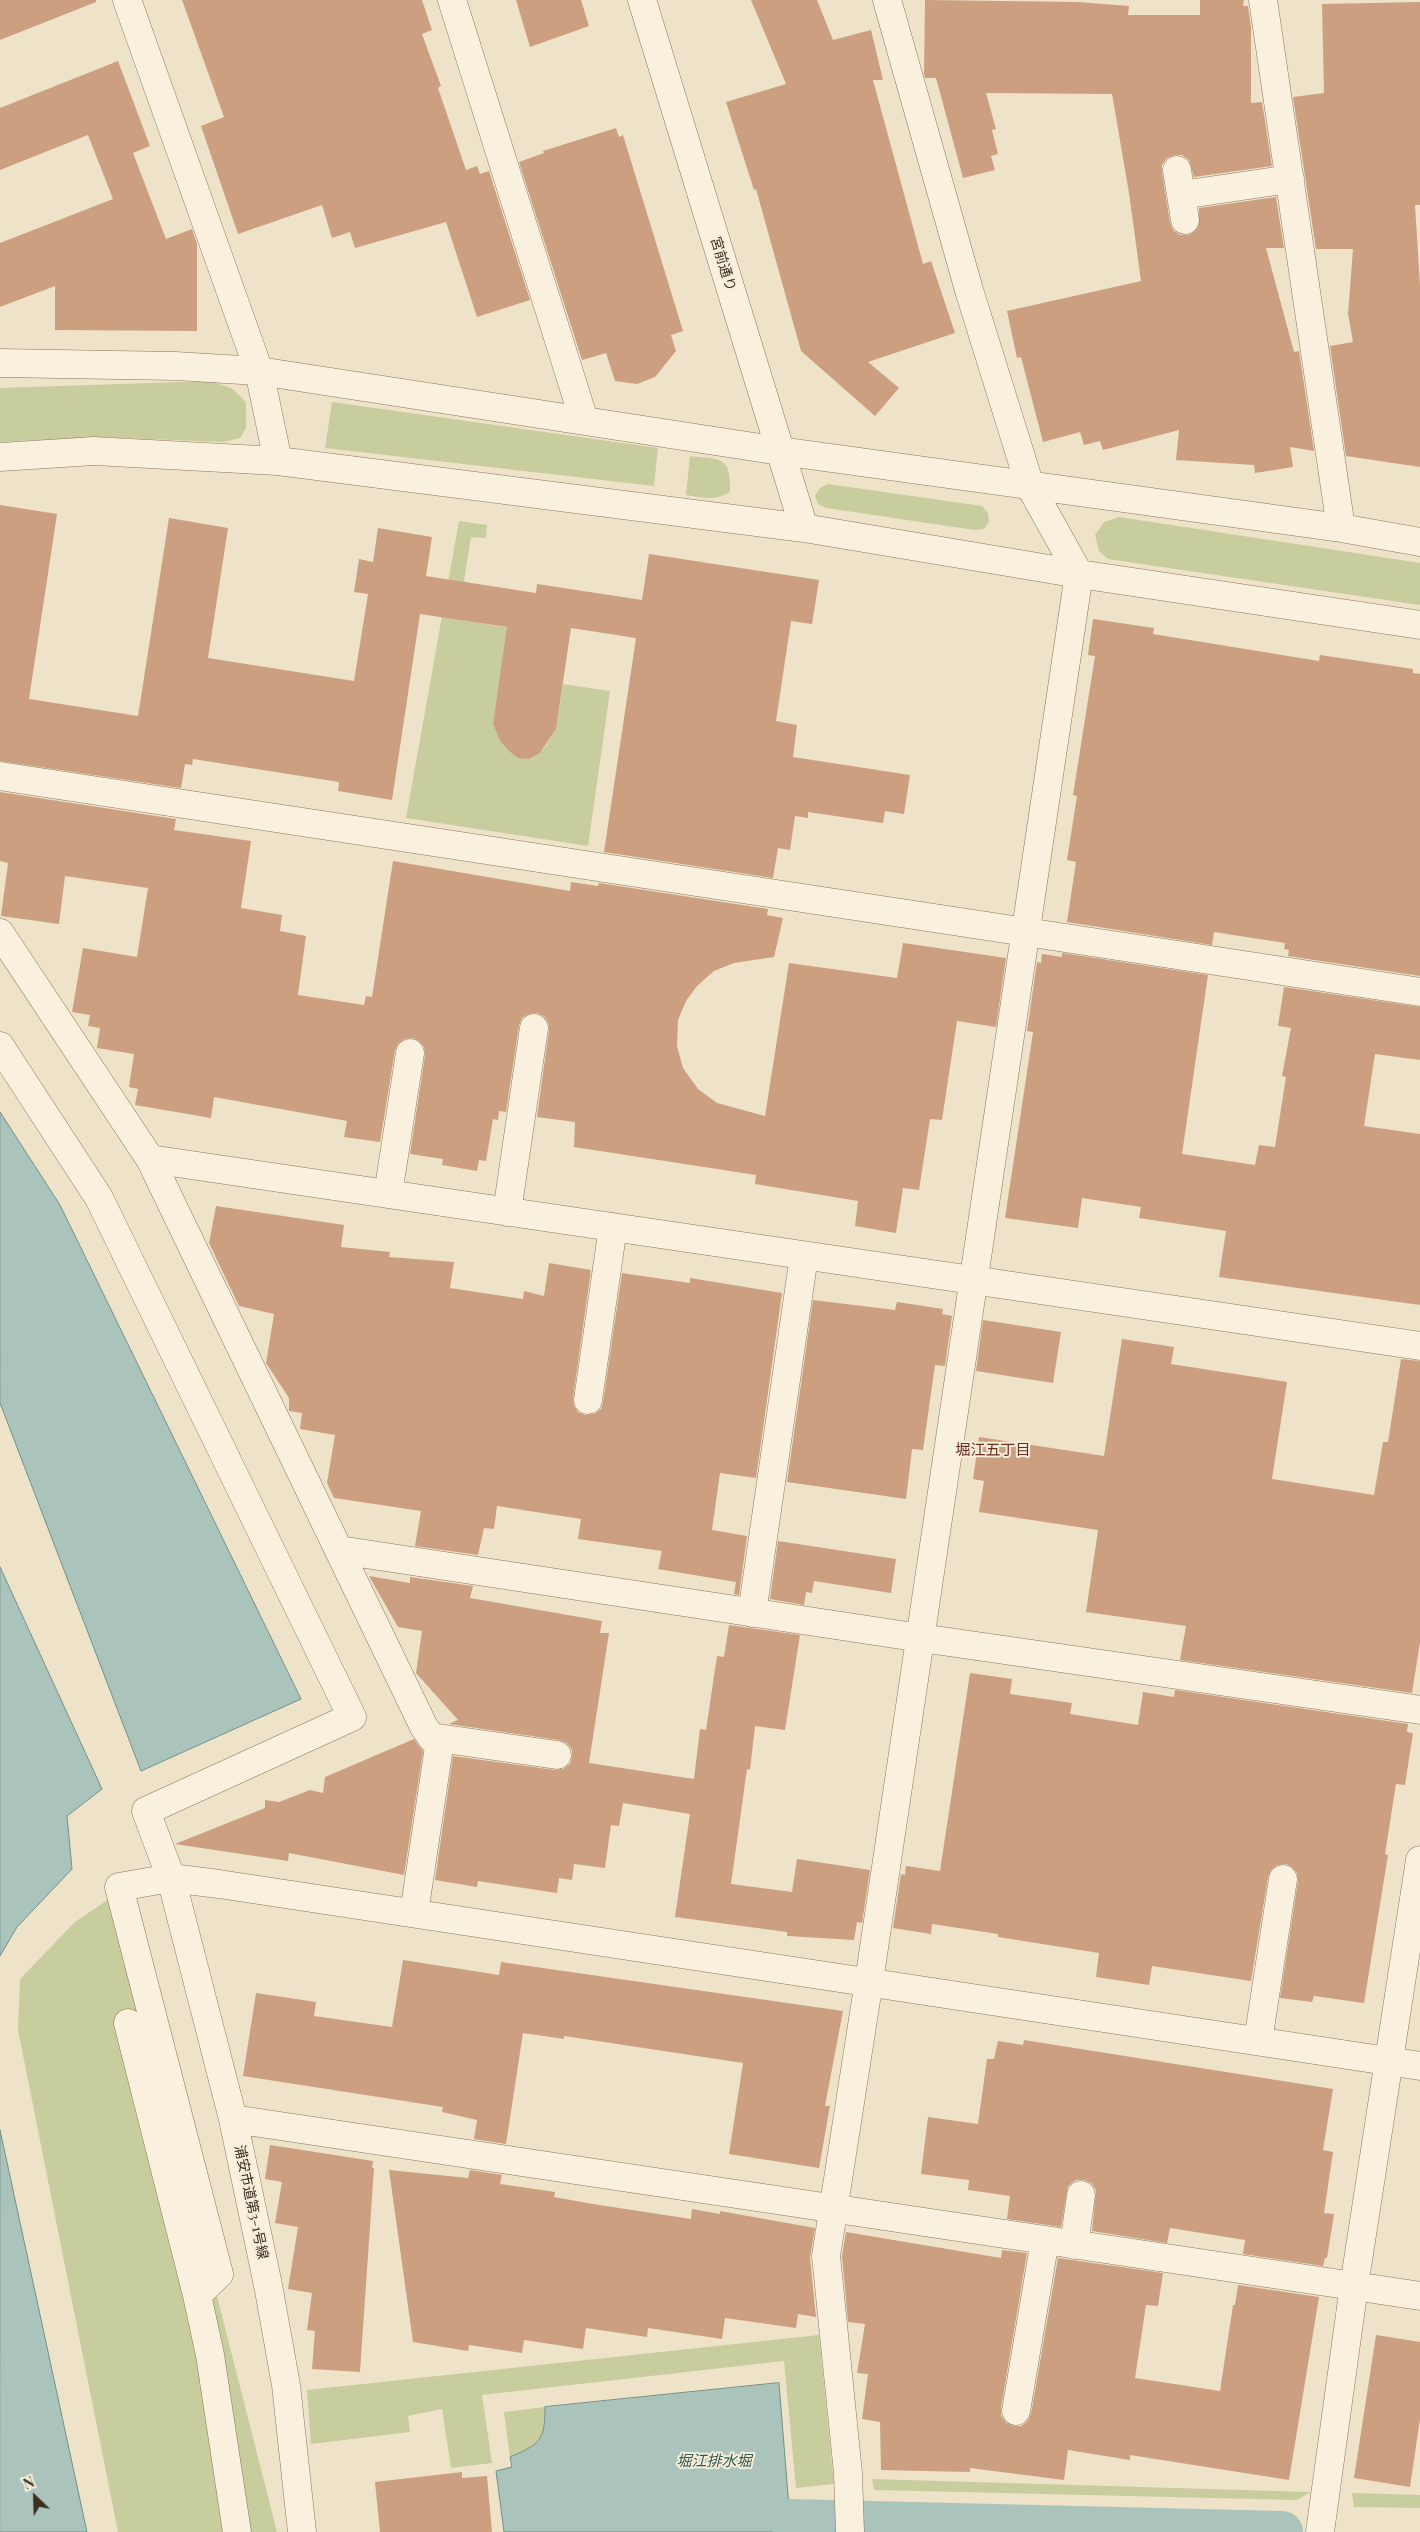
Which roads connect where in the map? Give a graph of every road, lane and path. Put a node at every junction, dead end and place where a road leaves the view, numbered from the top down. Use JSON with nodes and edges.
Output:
{"nodes":[{"id":1,"x":128,"y":0,"type":"edge"},
{"id":2,"x":452,"y":0,"type":"edge"},
{"id":3,"x":642,"y":0,"type":"edge"},
{"id":4,"x":887,"y":0,"type":"edge"},
{"id":5,"x":1263,"y":0,"type":"edge"},
{"id":6,"x":1290,"y":179,"type":"junction"},
{"id":7,"x":1181,"y":195,"type":"dead end"},
{"id":8,"x":0,"y":363,"type":"edge"},
{"id":9,"x":259,"y":371,"type":"junction"},
{"id":10,"x":584,"y":420,"type":"junction"},
{"id":11,"x":780,"y":451,"type":"junction"},
{"id":12,"x":0,"y":457,"type":"edge"},
{"id":13,"x":278,"y":461,"type":"junction"},
{"id":14,"x":1030,"y":486,"type":"junction"},
{"id":15,"x":804,"y":528,"type":"junction"},
{"id":16,"x":1341,"y":528,"type":"junction"},
{"id":17,"x":1420,"y":542,"type":"edge"},
{"id":18,"x":1079,"y":574,"type":"junction"},
{"id":19,"x":1420,"y":625,"type":"edge"},
{"id":20,"x":0,"y":776,"type":"edge"},
{"id":21,"x":1026,"y":932,"type":"junction"},
{"id":22,"x":0,"y":933,"type":"edge"},
{"id":23,"x":1420,"y":992,"type":"edge"},
{"id":24,"x":534,"y":1028,"type":"dead end"},
{"id":25,"x":0,"y":1046,"type":"edge"},
{"id":26,"x":410,"y":1053,"type":"dead end"},
{"id":27,"x":150,"y":1159,"type":"junction"},
{"id":28,"x":388,"y":1194,"type":"junction"},
{"id":29,"x":507,"y":1212,"type":"junction"},
{"id":30,"x":613,"y":1227,"type":"junction"},
{"id":31,"x":804,"y":1256,"type":"junction"},
{"id":32,"x":974,"y":1281,"type":"junction"},
{"id":33,"x":1420,"y":1346,"type":"edge"},
{"id":34,"x":588,"y":1400,"type":"dead end"},
{"id":35,"x":339,"y":1550,"type":"junction"},
{"id":36,"x":752,"y":1613,"type":"junction"},
{"id":37,"x":921,"y":1638,"type":"junction"},
{"id":38,"x":1420,"y":1710,"type":"edge"},
{"id":39,"x":431,"y":1737,"type":"junction"},
{"id":40,"x":557,"y":1755,"type":"dead end"},
{"id":41,"x":1420,"y":1860,"type":"edge"},
{"id":42,"x":170,"y":1878,"type":"junction"},
{"id":43,"x":1283,"y":1880,"type":"dead end"},
{"id":44,"x":414,"y":1914,"type":"junction"},
{"id":45,"x":869,"y":1981,"type":"junction"},
{"id":46,"x":128,"y":2023,"type":"dead end"},
{"id":47,"x":1258,"y":2041,"type":"junction"},
{"id":48,"x":1388,"y":2061,"type":"junction"},
{"id":49,"x":1420,"y":2066,"type":"edge"},
{"id":50,"x":233,"y":2119,"type":"junction"},
{"id":51,"x":1081,"y":2194,"type":"dead end"},
{"id":52,"x":834,"y":2209,"type":"junction"},
{"id":53,"x":1045,"y":2240,"type":"junction"},
{"id":54,"x":1074,"y":2245,"type":"junction"},
{"id":55,"x":1354,"y":2286,"type":"junction"},
{"id":56,"x":198,"y":2295,"type":"junction"},
{"id":57,"x":1420,"y":2296,"type":"edge"},
{"id":58,"x":1016,"y":2411,"type":"dead end"},
{"id":59,"x":237,"y":2532,"type":"edge"},
{"id":60,"x":302,"y":2532,"type":"edge"},
{"id":61,"x":850,"y":2532,"type":"edge"},
{"id":62,"x":1320,"y":2532,"type":"edge"}],
"edges":[{"from":1,"to":9,"type":"street"},
{"from":2,"to":10,"type":"street"},
{"from":3,"to":11,"type":"street","name":"宮前通り"},
{"from":4,"to":14,"type":"street"},
{"from":5,"to":6,"type":"street"},
{"from":6,"to":7,"type":"street"},
{"from":6,"to":16,"type":"street"},
{"from":8,"to":9,"type":"street"},
{"from":9,"to":10,"type":"street"},
{"from":9,"to":13,"type":"street"},
{"from":10,"to":11,"type":"street"},
{"from":11,"to":14,"type":"street"},
{"from":11,"to":15,"type":"street","name":"宮前通り"},
{"from":12,"to":13,"type":"street"},
{"from":13,"to":15,"type":"street"},
{"from":14,"to":16,"type":"street"},
{"from":14,"to":18,"type":"street"},
{"from":15,"to":18,"type":"street"},
{"from":16,"to":17,"type":"street"},
{"from":18,"to":19,"type":"street"},
{"from":18,"to":21,"type":"street"},
{"from":20,"to":21,"type":"street"},
{"from":21,"to":23,"type":"street"},
{"from":21,"to":32,"type":"street"},
{"from":22,"to":27,"type":"street"},
{"from":24,"to":29,"type":"street"},
{"from":25,"to":42,"type":"street","name":"浦安市道第3-1号線"},
{"from":26,"to":28,"type":"street"},
{"from":27,"to":28,"type":"street"},
{"from":27,"to":35,"type":"street"},
{"from":28,"to":29,"type":"street"},
{"from":29,"to":30,"type":"street"},
{"from":30,"to":31,"type":"street"},
{"from":30,"to":34,"type":"street"},
{"from":31,"to":32,"type":"street"},
{"from":31,"to":36,"type":"street"},
{"from":32,"to":33,"type":"street"},
{"from":32,"to":37,"type":"street"},
{"from":35,"to":36,"type":"street"},
{"from":35,"to":39,"type":"street"},
{"from":36,"to":37,"type":"street"},
{"from":37,"to":38,"type":"street"},
{"from":37,"to":45,"type":"street"},
{"from":39,"to":40,"type":"street"},
{"from":39,"to":44,"type":"street"},
{"from":41,"to":48,"type":"street"},
{"from":42,"to":44,"type":"street"},
{"from":42,"to":50,"type":"street","name":"浦安市道第3-1号線"},
{"from":42,"to":56,"type":"street"},
{"from":43,"to":47,"type":"street"},
{"from":44,"to":45,"type":"street"},
{"from":45,"to":47,"type":"street"},
{"from":45,"to":52,"type":"street"},
{"from":46,"to":56,"type":"street"},
{"from":47,"to":48,"type":"street"},
{"from":48,"to":49,"type":"street"},
{"from":48,"to":55,"type":"street"},
{"from":50,"to":52,"type":"street"},
{"from":50,"to":60,"type":"street","name":"浦安市道第3-1号線"},
{"from":51,"to":54,"type":"street"},
{"from":52,"to":53,"type":"street"},
{"from":52,"to":61,"type":"street"},
{"from":53,"to":54,"type":"street"},
{"from":53,"to":58,"type":"street"},
{"from":54,"to":55,"type":"street"},
{"from":55,"to":57,"type":"street"},
{"from":55,"to":62,"type":"street"},
{"from":56,"to":59,"type":"street"}]}
